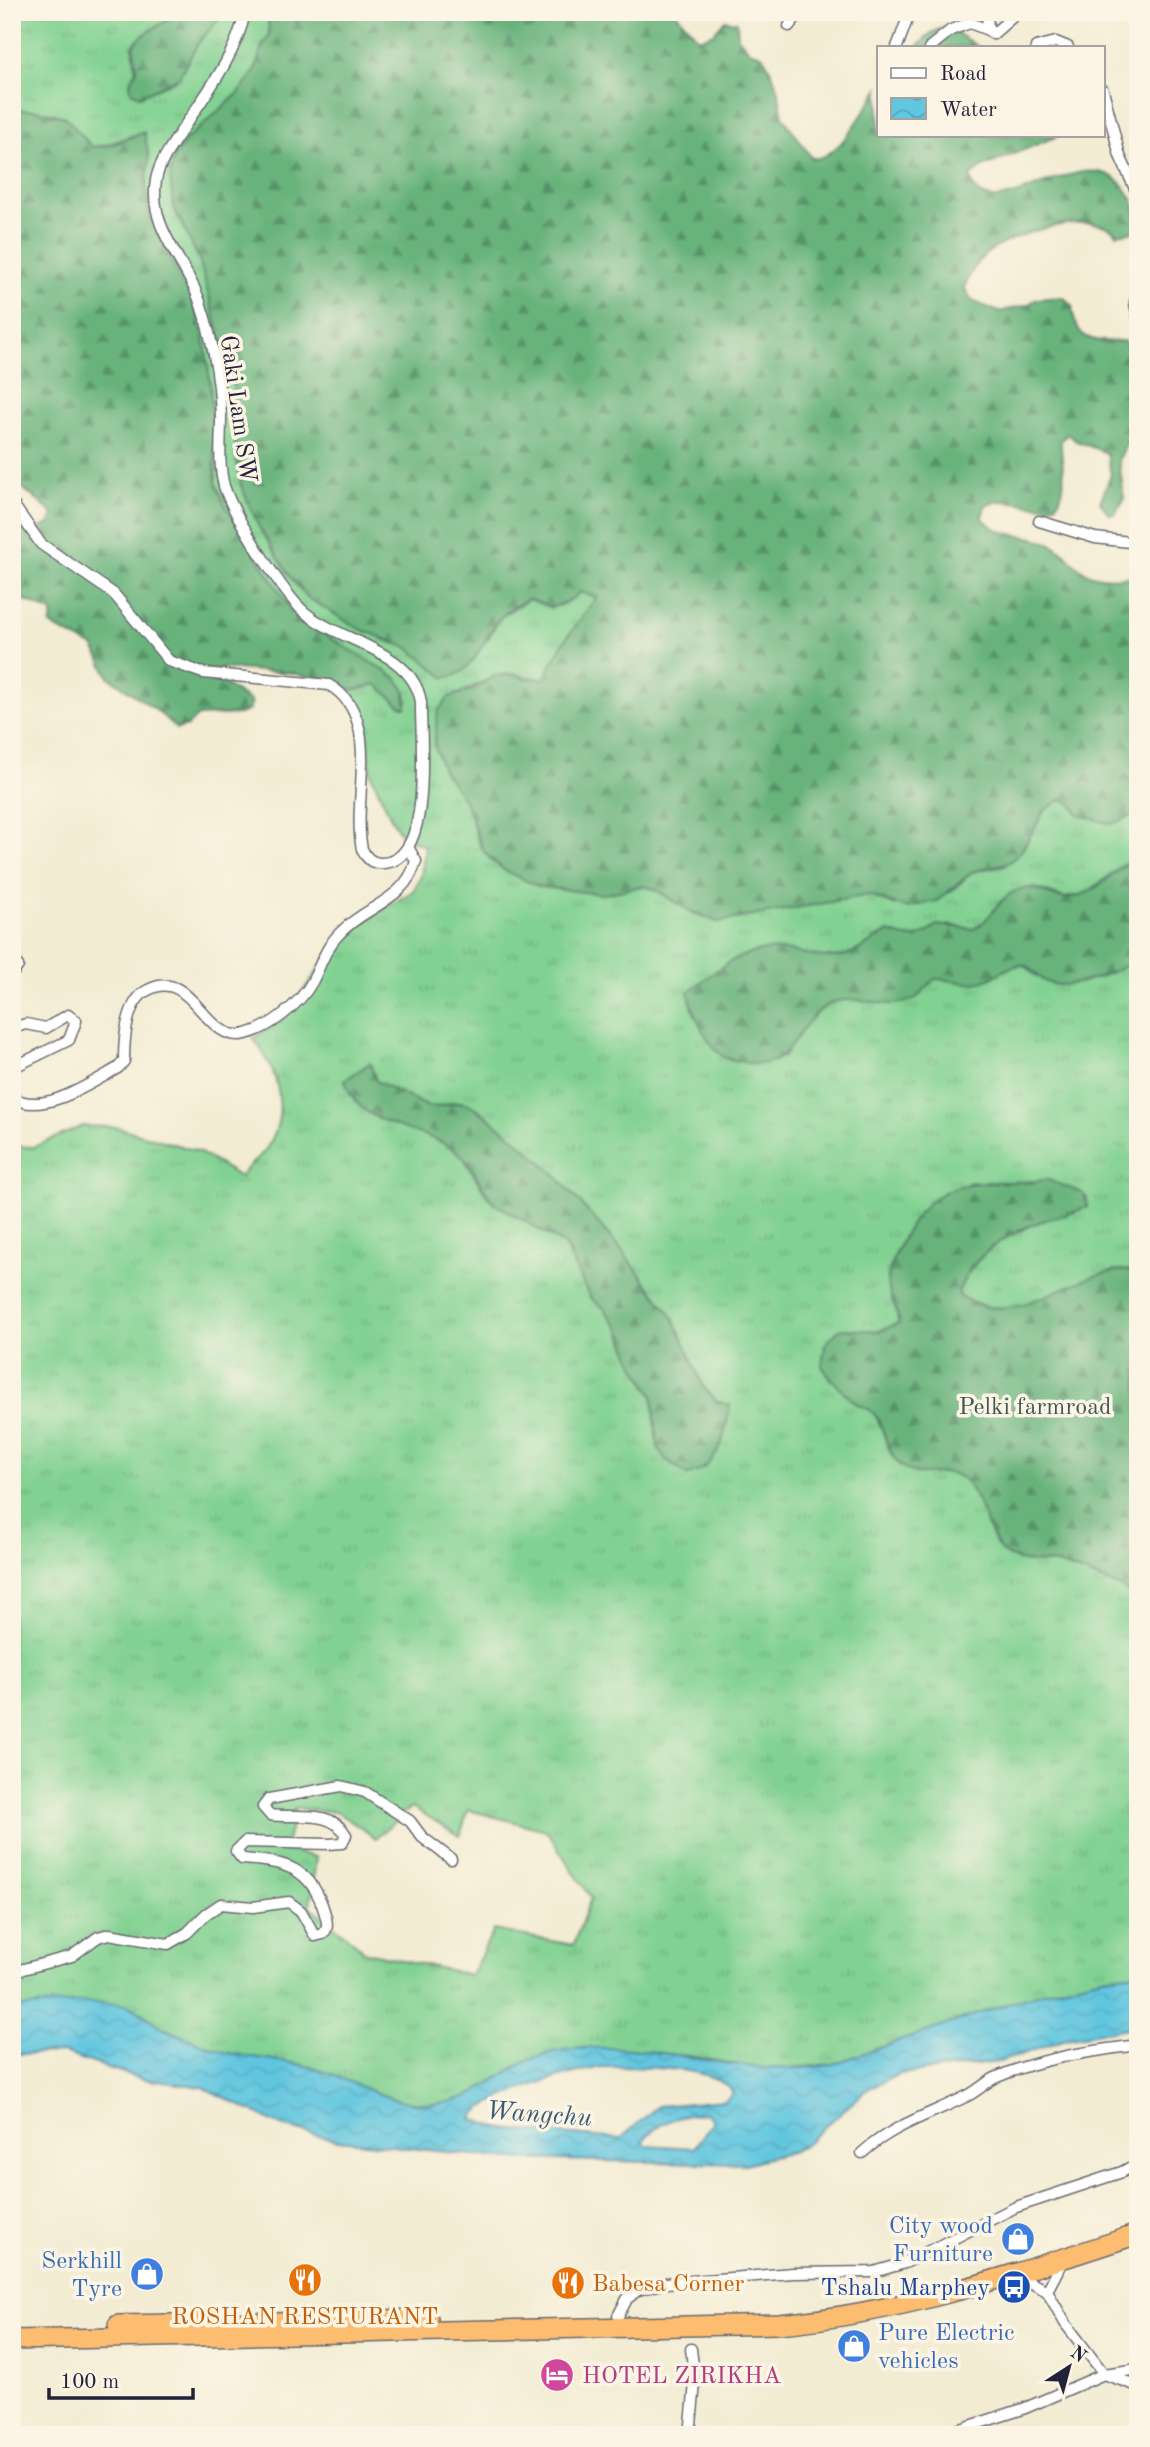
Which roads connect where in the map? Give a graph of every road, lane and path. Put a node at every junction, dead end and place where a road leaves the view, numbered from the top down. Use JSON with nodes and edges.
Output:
{"nodes":[{"id":1,"x":245,"y":12,"type":"edge"},
{"id":2,"x":800,"y":12,"type":"edge"},
{"id":3,"x":910,"y":12,"type":"edge"},
{"id":4,"x":987,"y":12,"type":"edge"},
{"id":5,"x":1018,"y":12,"type":"edge"},
{"id":6,"x":789,"y":26,"type":"dead end"},
{"id":7,"x":991,"y":32,"type":"junction"},
{"id":8,"x":897,"y":46,"type":"edge"},
{"id":9,"x":931,"y":46,"type":"edge"},
{"id":10,"x":989,"y":46,"type":"edge"},
{"id":11,"x":1040,"y":46,"type":"edge"},
{"id":12,"x":1066,"y":46,"type":"edge"},
{"id":13,"x":1104,"y":94,"type":"edge"},
{"id":14,"x":1138,"y":195,"type":"edge"},
{"id":15,"x":1138,"y":287,"type":"edge"},
{"id":16,"x":1138,"y":317,"type":"edge"},
{"id":17,"x":12,"y":503,"type":"edge"},
{"id":18,"x":1039,"y":521,"type":"dead end"},
{"id":19,"x":1138,"y":543,"type":"edge"},
{"id":20,"x":408,"y":848,"type":"junction"},
{"id":21,"x":12,"y":957,"type":"edge"},
{"id":22,"x":12,"y":974,"type":"edge"},
{"id":23,"x":12,"y":1028,"type":"edge"},
{"id":24,"x":12,"y":1068,"type":"edge"},
{"id":25,"x":12,"y":1097,"type":"edge"},
{"id":26,"x":451,"y":1859,"type":"dead end"},
{"id":27,"x":12,"y":1972,"type":"edge"},
{"id":28,"x":1138,"y":2045,"type":"edge"},
{"id":29,"x":862,"y":2152,"type":"dead end"},
{"id":30,"x":1138,"y":2163,"type":"edge"},
{"id":31,"x":1138,"y":2222,"type":"edge"},
{"id":32,"x":1138,"y":2234,"type":"edge"},
{"id":33,"x":1066,"y":2258,"type":"junction"},
{"id":34,"x":1014,"y":2275,"type":"junction"},
{"id":35,"x":1046,"y":2291,"type":"junction"},
{"id":36,"x":618,"y":2316,"type":"junction"},
{"id":37,"x":12,"y":2327,"type":"edge"},
{"id":38,"x":12,"y":2340,"type":"edge"},
{"id":39,"x":691,"y":2349,"type":"dead end"},
{"id":40,"x":1138,"y":2369,"type":"edge"},
{"id":41,"x":1104,"y":2374,"type":"junction"},
{"id":42,"x":1138,"y":2386,"type":"edge"},
{"id":43,"x":690,"y":2435,"type":"edge"},
{"id":44,"x":942,"y":2435,"type":"edge"}],
"edges":[{"from":1,"to":20,"type":"street","name":"Gaki Lam SW"},
{"from":2,"to":6,"type":"street"},
{"from":3,"to":8,"type":"street"},
{"from":4,"to":7,"type":"street"},
{"from":5,"to":7,"type":"street"},
{"from":7,"to":9,"type":"street"},
{"from":7,"to":10,"type":"street"},
{"from":11,"to":12,"type":"street"},
{"from":13,"to":14,"type":"street"},
{"from":15,"to":16,"type":"street"},
{"from":17,"to":20,"type":"street"},
{"from":18,"to":19,"type":"street"},
{"from":20,"to":25,"type":"street"},
{"from":21,"to":22,"type":"street"},
{"from":23,"to":24,"type":"street"},
{"from":26,"to":27,"type":"street"},
{"from":28,"to":29,"type":"street"},
{"from":30,"to":36,"type":"street"},
{"from":31,"to":36,"type":"highway"},
{"from":32,"to":33,"type":"highway"},
{"from":33,"to":34,"type":"highway"},
{"from":33,"to":35,"type":"street"},
{"from":34,"to":35,"type":"street"},
{"from":34,"to":38,"type":"highway"},
{"from":35,"to":41,"type":"street"},
{"from":36,"to":37,"type":"highway"},
{"from":39,"to":43,"type":"street"},
{"from":40,"to":41,"type":"street"},
{"from":41,"to":42,"type":"street"},
{"from":41,"to":44,"type":"street"}]}
